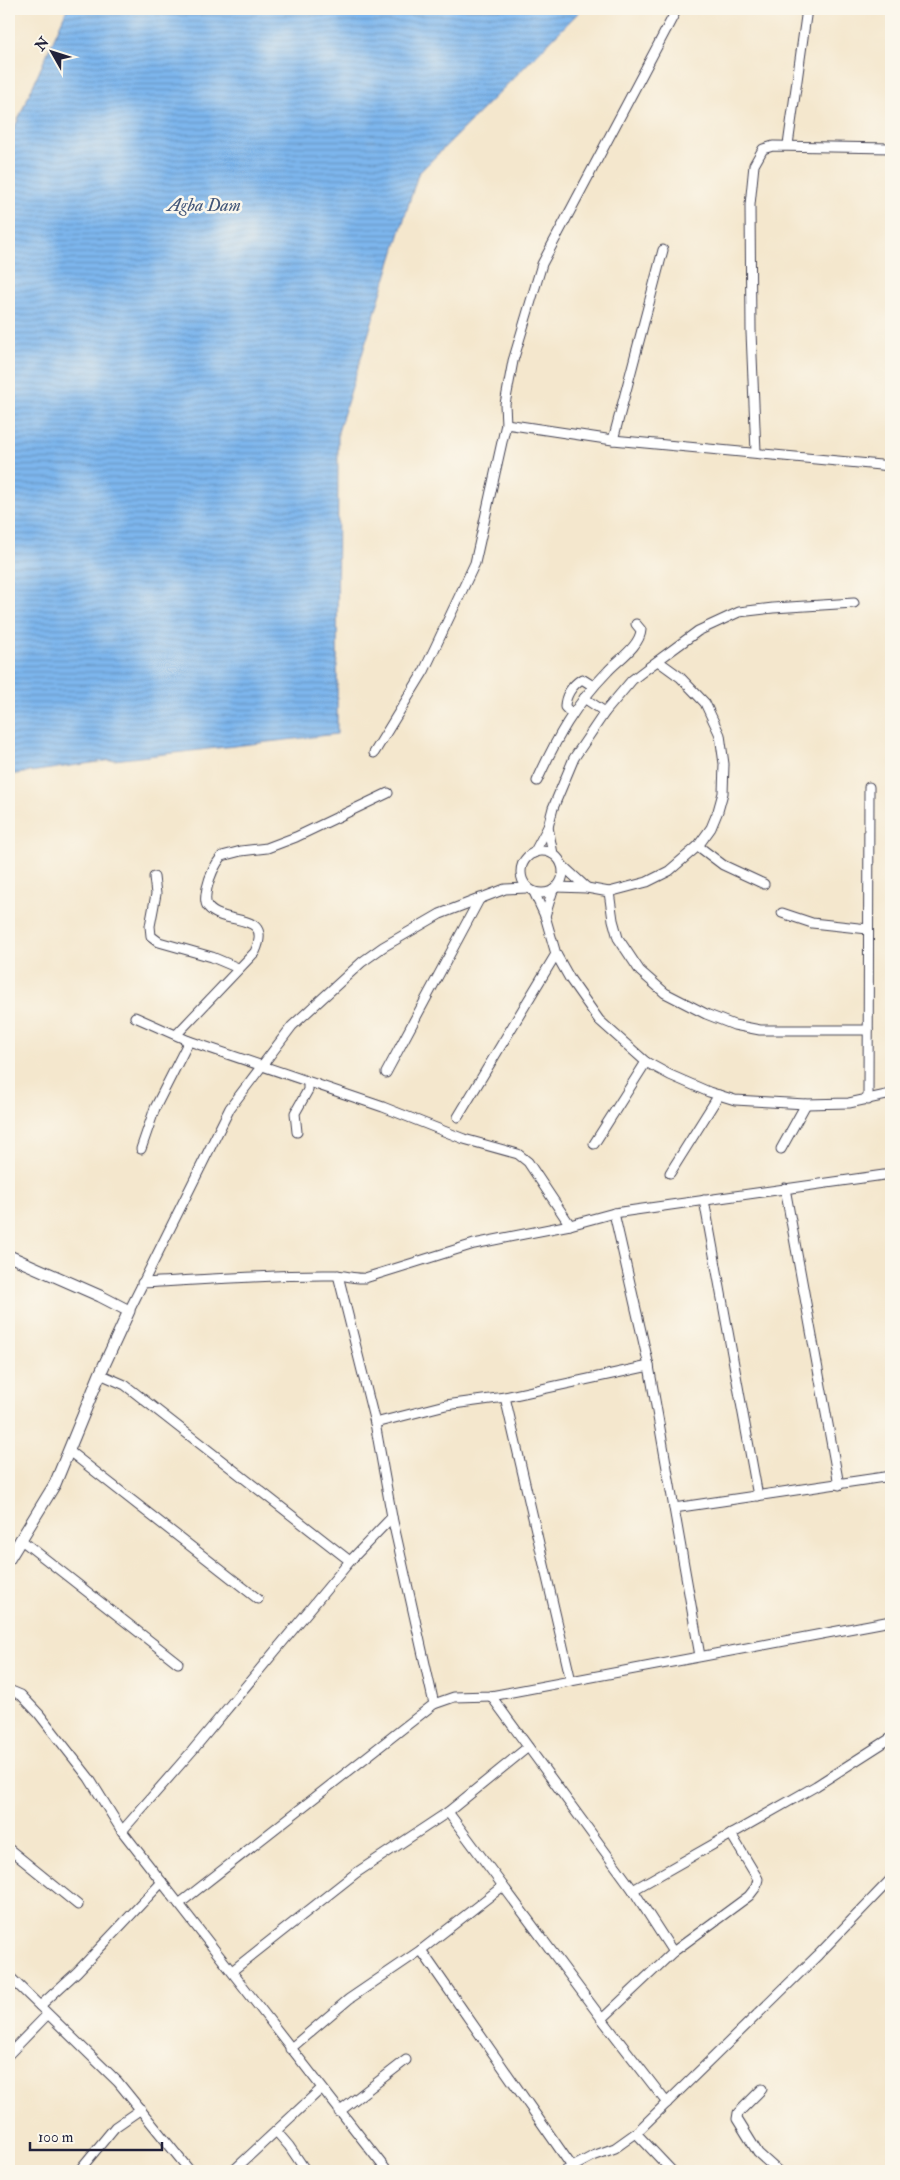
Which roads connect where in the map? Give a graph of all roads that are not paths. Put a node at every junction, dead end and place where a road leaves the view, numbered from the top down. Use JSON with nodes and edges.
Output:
{"nodes":[{"id":1,"x":677,"y":9,"type":"edge"},
{"id":2,"x":807,"y":9,"type":"edge"},
{"id":3,"x":788,"y":145,"type":"junction"},
{"id":4,"x":891,"y":148,"type":"edge"},
{"id":5,"x":663,"y":250,"type":"dead end"},
{"id":6,"x":506,"y":424,"type":"junction"},
{"id":7,"x":613,"y":440,"type":"junction"},
{"id":8,"x":756,"y":452,"type":"junction"},
{"id":9,"x":891,"y":466,"type":"edge"},
{"id":10,"x":854,"y":603,"type":"dead end"},
{"id":11,"x":636,"y":624,"type":"dead end"},
{"id":12,"x":658,"y":661,"type":"junction"},
{"id":13,"x":593,"y":686,"type":"junction"},
{"id":14,"x":584,"y":698,"type":"junction"},
{"id":15,"x":605,"y":712,"type":"junction"},
{"id":16,"x":571,"y":713,"type":"junction"},
{"id":17,"x":374,"y":753,"type":"dead end"},
{"id":18,"x":536,"y":781,"type":"dead end"},
{"id":19,"x":869,"y":787,"type":"dead end"},
{"id":20,"x":388,"y":794,"type":"dead end"},
{"id":21,"x":548,"y":828,"type":"junction"},
{"id":22,"x":698,"y":846,"type":"junction"},
{"id":23,"x":534,"y":852,"type":"junction"},
{"id":24,"x":553,"y":854,"type":"junction"},
{"id":25,"x":562,"y":865,"type":"junction"},
{"id":26,"x":520,"y":872,"type":"junction"},
{"id":27,"x":154,"y":876,"type":"dead end"},
{"id":28,"x":764,"y":884,"type":"dead end"},
{"id":29,"x":505,"y":888,"type":"junction"},
{"id":30,"x":555,"y":888,"type":"junction"},
{"id":31,"x":587,"y":888,"type":"junction"},
{"id":32,"x":531,"y":890,"type":"junction"},
{"id":33,"x":609,"y":892,"type":"junction"},
{"id":34,"x":480,"y":898,"type":"junction"},
{"id":35,"x":782,"y":913,"type":"dead end"},
{"id":36,"x":545,"y":916,"type":"junction"},
{"id":37,"x":868,"y":929,"type":"junction"},
{"id":38,"x":556,"y":954,"type":"junction"},
{"id":39,"x":238,"y":968,"type":"junction"},
{"id":40,"x":135,"y":1017,"type":"dead end"},
{"id":41,"x":868,"y":1030,"type":"junction"},
{"id":42,"x":177,"y":1034,"type":"junction"},
{"id":43,"x":189,"y":1040,"type":"junction"},
{"id":44,"x":646,"y":1062,"type":"junction"},
{"id":45,"x":261,"y":1065,"type":"junction"},
{"id":46,"x":386,"y":1073,"type":"dead end"},
{"id":47,"x":308,"y":1082,"type":"junction"},
{"id":48,"x":891,"y":1094,"type":"edge"},
{"id":49,"x":719,"y":1095,"type":"junction"},
{"id":50,"x":868,"y":1100,"type":"junction"},
{"id":51,"x":806,"y":1104,"type":"junction"},
{"id":52,"x":458,"y":1117,"type":"dead end"},
{"id":53,"x":297,"y":1132,"type":"dead end"},
{"id":54,"x":594,"y":1144,"type":"dead end"},
{"id":55,"x":781,"y":1149,"type":"dead end"},
{"id":56,"x":141,"y":1150,"type":"dead end"},
{"id":57,"x":670,"y":1173,"type":"dead end"},
{"id":58,"x":891,"y":1174,"type":"edge"},
{"id":59,"x":785,"y":1188,"type":"junction"},
{"id":60,"x":704,"y":1200,"type":"junction"},
{"id":61,"x":614,"y":1213,"type":"junction"},
{"id":62,"x":570,"y":1226,"type":"junction"},
{"id":63,"x":9,"y":1256,"type":"edge"},
{"id":64,"x":338,"y":1275,"type":"junction"},
{"id":65,"x":142,"y":1283,"type":"junction"},
{"id":66,"x":129,"y":1311,"type":"junction"},
{"id":67,"x":649,"y":1366,"type":"junction"},
{"id":68,"x":100,"y":1374,"type":"junction"},
{"id":69,"x":505,"y":1396,"type":"junction"},
{"id":70,"x":375,"y":1423,"type":"junction"},
{"id":71,"x":69,"y":1451,"type":"junction"},
{"id":72,"x":891,"y":1476,"type":"edge"},
{"id":73,"x":839,"y":1485,"type":"junction"},
{"id":74,"x":758,"y":1496,"type":"junction"},
{"id":75,"x":674,"y":1508,"type":"junction"},
{"id":76,"x":392,"y":1517,"type":"junction"},
{"id":77,"x":20,"y":1540,"type":"junction"},
{"id":78,"x":9,"y":1559,"type":"edge"},
{"id":79,"x":350,"y":1561,"type":"junction"},
{"id":80,"x":258,"y":1599,"type":"dead end"},
{"id":81,"x":891,"y":1621,"type":"edge"},
{"id":82,"x":700,"y":1656,"type":"junction"},
{"id":83,"x":178,"y":1663,"type":"dead end"},
{"id":84,"x":571,"y":1681,"type":"junction"},
{"id":85,"x":9,"y":1690,"type":"edge"},
{"id":86,"x":491,"y":1696,"type":"junction"},
{"id":87,"x":434,"y":1704,"type":"junction"},
{"id":88,"x":891,"y":1738,"type":"edge"},
{"id":89,"x":528,"y":1747,"type":"junction"},
{"id":90,"x":448,"y":1812,"type":"junction"},
{"id":91,"x":122,"y":1831,"type":"junction"},
{"id":92,"x":731,"y":1834,"type":"junction"},
{"id":93,"x":9,"y":1849,"type":"edge"},
{"id":94,"x":891,"y":1879,"type":"edge"},
{"id":95,"x":162,"y":1882,"type":"junction"},
{"id":96,"x":503,"y":1886,"type":"junction"},
{"id":97,"x":632,"y":1890,"type":"junction"},
{"id":98,"x":179,"y":1904,"type":"junction"},
{"id":99,"x":78,"y":1905,"type":"dead end"},
{"id":100,"x":421,"y":1950,"type":"junction"},
{"id":101,"x":673,"y":1952,"type":"junction"},
{"id":102,"x":232,"y":1970,"type":"junction"},
{"id":103,"x":9,"y":1976,"type":"edge"},
{"id":104,"x":40,"y":2006,"type":"junction"},
{"id":105,"x":47,"y":2015,"type":"junction"},
{"id":106,"x":602,"y":2019,"type":"junction"},
{"id":107,"x":290,"y":2049,"type":"junction"},
{"id":108,"x":9,"y":2054,"type":"edge"},
{"id":109,"x":406,"y":2060,"type":"dead end"},
{"id":110,"x":321,"y":2089,"type":"junction"},
{"id":111,"x":762,"y":2089,"type":"dead end"},
{"id":112,"x":667,"y":2102,"type":"junction"},
{"id":113,"x":141,"y":2109,"type":"junction"},
{"id":114,"x":339,"y":2112,"type":"junction"},
{"id":115,"x":276,"y":2131,"type":"junction"},
{"id":116,"x":636,"y":2133,"type":"junction"},
{"id":117,"x":571,"y":2170,"type":"edge"},
{"id":118,"x":82,"y":2171,"type":"edge"},
{"id":119,"x":190,"y":2171,"type":"edge"},
{"id":120,"x":234,"y":2171,"type":"edge"},
{"id":121,"x":306,"y":2171,"type":"edge"},
{"id":122,"x":386,"y":2171,"type":"edge"},
{"id":123,"x":672,"y":2171,"type":"edge"},
{"id":124,"x":778,"y":2171,"type":"edge"}],
"edges":[{"from":1,"to":6,"type":"street"},
{"from":2,"to":3,"type":"street"},
{"from":3,"to":4,"type":"street"},
{"from":3,"to":8,"type":"street"},
{"from":5,"to":7,"type":"street"},
{"from":6,"to":7,"type":"street"},
{"from":6,"to":17,"type":"street"},
{"from":7,"to":8,"type":"street"},
{"from":8,"to":9,"type":"street"},
{"from":10,"to":12,"type":"street"},
{"from":11,"to":13,"type":"street"},
{"from":12,"to":15,"type":"street"},
{"from":12,"to":22,"type":"street"},
{"from":13,"to":14,"type":"street"},
{"from":13,"to":16,"type":"street"},
{"from":14,"to":15,"type":"street"},
{"from":14,"to":16,"type":"street"},
{"from":15,"to":21,"type":"street"},
{"from":16,"to":18,"type":"street"},
{"from":19,"to":37,"type":"street"},
{"from":20,"to":39,"type":"street"},
{"from":21,"to":23,"type":"street"},
{"from":21,"to":24,"type":"street"},
{"from":22,"to":28,"type":"street"},
{"from":22,"to":33,"type":"street"},
{"from":23,"to":24,"type":"street"},
{"from":23,"to":26,"type":"street"},
{"from":24,"to":25,"type":"street"},
{"from":25,"to":30,"type":"street"},
{"from":25,"to":31,"type":"street"},
{"from":26,"to":29,"type":"street"},
{"from":26,"to":32,"type":"street"},
{"from":27,"to":39,"type":"street"},
{"from":29,"to":32,"type":"street"},
{"from":29,"to":34,"type":"street"},
{"from":30,"to":31,"type":"street"},
{"from":30,"to":32,"type":"street"},
{"from":30,"to":36,"type":"street"},
{"from":31,"to":33,"type":"street"},
{"from":32,"to":36,"type":"street"},
{"from":33,"to":41,"type":"street"},
{"from":34,"to":45,"type":"street"},
{"from":34,"to":46,"type":"street"},
{"from":35,"to":37,"type":"street"},
{"from":36,"to":38,"type":"street"},
{"from":37,"to":41,"type":"street"},
{"from":38,"to":44,"type":"street"},
{"from":38,"to":52,"type":"street"},
{"from":39,"to":42,"type":"street"},
{"from":40,"to":42,"type":"street"},
{"from":41,"to":50,"type":"street"},
{"from":42,"to":43,"type":"street"},
{"from":43,"to":45,"type":"street"},
{"from":43,"to":56,"type":"street"},
{"from":44,"to":49,"type":"street"},
{"from":44,"to":54,"type":"street"},
{"from":45,"to":47,"type":"street"},
{"from":45,"to":65,"type":"street"},
{"from":47,"to":53,"type":"street"},
{"from":47,"to":62,"type":"street"},
{"from":48,"to":50,"type":"street"},
{"from":49,"to":51,"type":"street"},
{"from":49,"to":57,"type":"street"},
{"from":50,"to":51,"type":"street"},
{"from":51,"to":55,"type":"street"},
{"from":58,"to":59,"type":"street"},
{"from":59,"to":60,"type":"street"},
{"from":59,"to":73,"type":"street"},
{"from":60,"to":61,"type":"street"},
{"from":60,"to":74,"type":"street"},
{"from":61,"to":62,"type":"street"},
{"from":61,"to":67,"type":"street"},
{"from":62,"to":64,"type":"street"},
{"from":63,"to":66,"type":"street"},
{"from":64,"to":65,"type":"street"},
{"from":64,"to":70,"type":"street"},
{"from":65,"to":66,"type":"street"},
{"from":66,"to":68,"type":"street"},
{"from":67,"to":69,"type":"street"},
{"from":67,"to":75,"type":"street"},
{"from":68,"to":71,"type":"street"},
{"from":68,"to":79,"type":"street"},
{"from":69,"to":70,"type":"street"},
{"from":69,"to":84,"type":"street"},
{"from":70,"to":76,"type":"street"},
{"from":71,"to":77,"type":"street"},
{"from":71,"to":80,"type":"street"},
{"from":72,"to":73,"type":"street"},
{"from":73,"to":74,"type":"street"},
{"from":74,"to":75,"type":"street"},
{"from":75,"to":82,"type":"street"},
{"from":76,"to":79,"type":"street"},
{"from":76,"to":87,"type":"street"},
{"from":77,"to":78,"type":"street"},
{"from":77,"to":83,"type":"street"},
{"from":79,"to":91,"type":"street"},
{"from":81,"to":82,"type":"street"},
{"from":82,"to":84,"type":"street"},
{"from":84,"to":86,"type":"street"},
{"from":85,"to":91,"type":"street"},
{"from":86,"to":87,"type":"street"},
{"from":86,"to":89,"type":"street"},
{"from":87,"to":98,"type":"street"},
{"from":88,"to":92,"type":"street"},
{"from":89,"to":90,"type":"street"},
{"from":89,"to":97,"type":"street"},
{"from":90,"to":96,"type":"street"},
{"from":90,"to":102,"type":"street"},
{"from":91,"to":95,"type":"street"},
{"from":92,"to":97,"type":"street"},
{"from":92,"to":101,"type":"street"},
{"from":93,"to":99,"type":"street"},
{"from":94,"to":112,"type":"street"},
{"from":95,"to":98,"type":"street"},
{"from":95,"to":104,"type":"street"},
{"from":96,"to":100,"type":"street"},
{"from":96,"to":106,"type":"street"},
{"from":97,"to":101,"type":"street"},
{"from":98,"to":102,"type":"street"},
{"from":100,"to":107,"type":"street"},
{"from":100,"to":117,"type":"street"},
{"from":101,"to":106,"type":"street"},
{"from":102,"to":107,"type":"street"},
{"from":103,"to":104,"type":"street"},
{"from":104,"to":105,"type":"street"},
{"from":105,"to":108,"type":"street"},
{"from":105,"to":113,"type":"street"},
{"from":106,"to":112,"type":"street"},
{"from":107,"to":110,"type":"street"},
{"from":109,"to":114,"type":"street"},
{"from":110,"to":114,"type":"street"},
{"from":110,"to":115,"type":"street"},
{"from":111,"to":124,"type":"street"},
{"from":112,"to":116,"type":"street"},
{"from":113,"to":118,"type":"street"},
{"from":113,"to":119,"type":"street"},
{"from":114,"to":122,"type":"street"},
{"from":115,"to":120,"type":"street"},
{"from":115,"to":121,"type":"street"},
{"from":116,"to":117,"type":"street"},
{"from":116,"to":123,"type":"street"}]}
